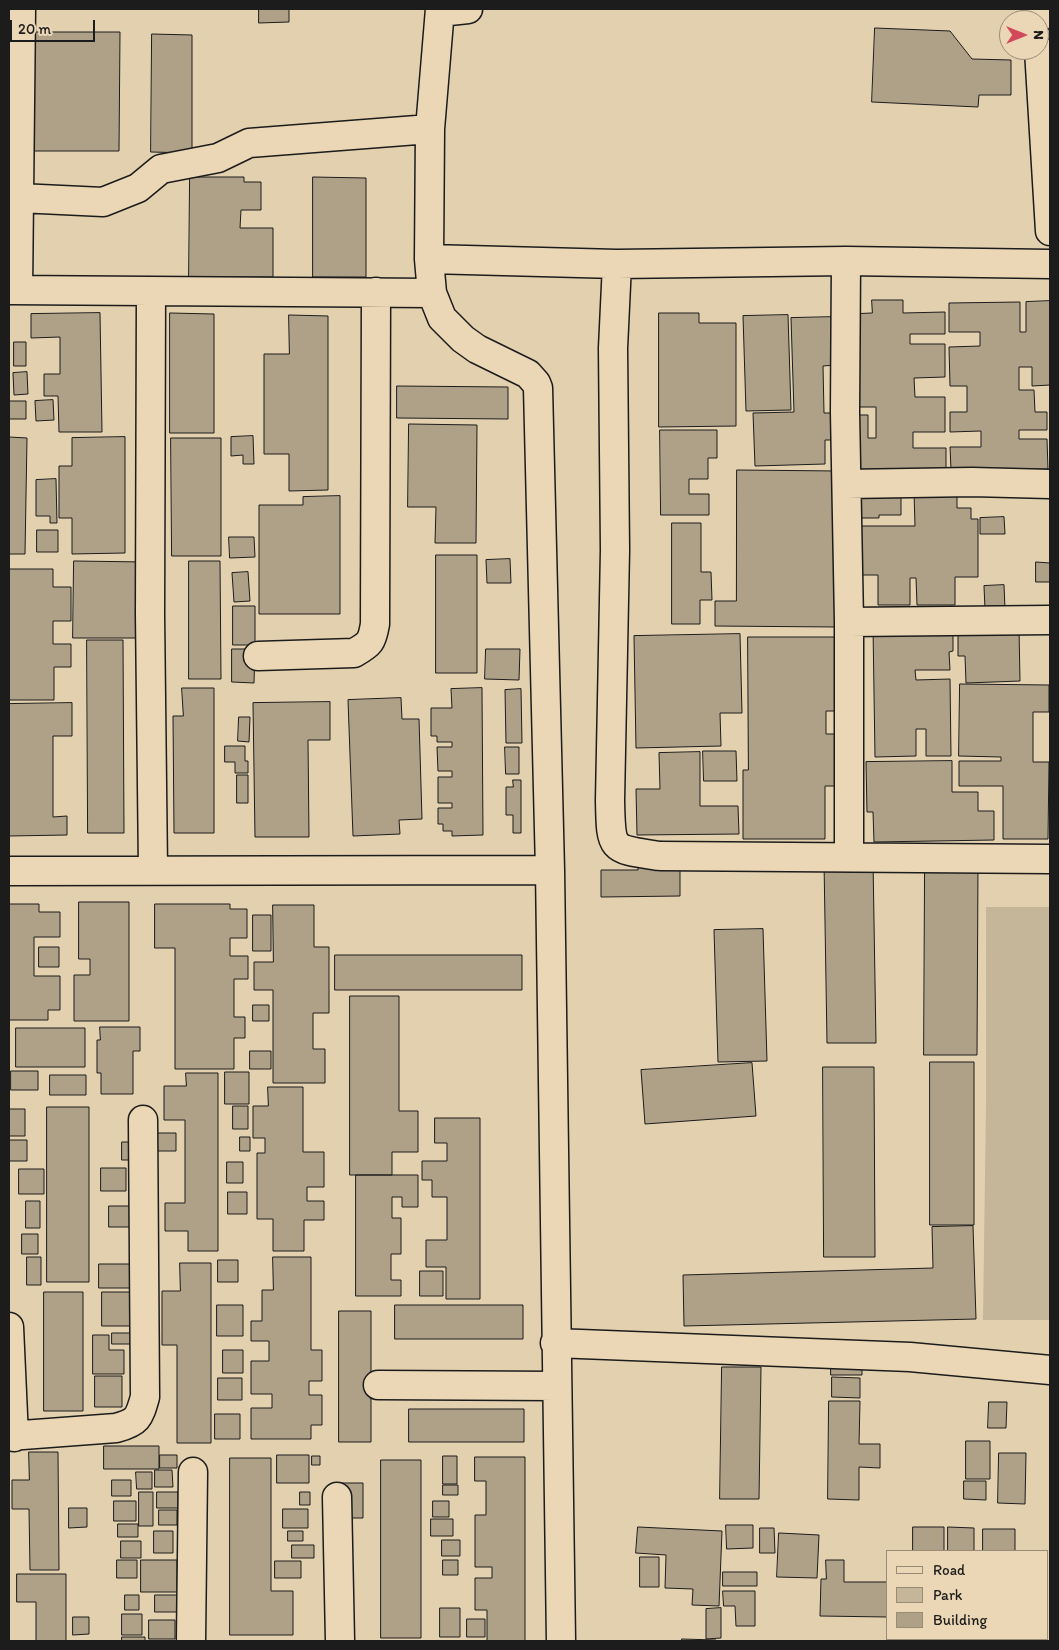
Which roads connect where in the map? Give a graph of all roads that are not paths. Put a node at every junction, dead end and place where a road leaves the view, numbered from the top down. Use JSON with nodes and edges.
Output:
{"nodes":[{"id":1,"x":21,"y":9,"type":"edge"},
{"id":2,"x":468,"y":9,"type":"edge"},
{"id":3,"x":440,"y":10,"type":"edge"},
{"id":4,"x":1040,"y":60,"type":"edge"},
{"id":5,"x":430,"y":129,"type":"junction"},
{"id":6,"x":18,"y":198,"type":"junction"},
{"id":7,"x":1050,"y":231,"type":"edge"},
{"id":8,"x":429,"y":259,"type":"junction"},
{"id":9,"x":846,"y":261,"type":"junction"},
{"id":10,"x":617,"y":264,"type":"junction"},
{"id":11,"x":1050,"y":264,"type":"edge"},
{"id":12,"x":13,"y":290,"type":"edge"},
{"id":13,"x":151,"y":292,"type":"junction"},
{"id":14,"x":376,"y":292,"type":"junction"},
{"id":15,"x":432,"y":293,"type":"junction"},
{"id":16,"x":847,"y":484,"type":"junction"},
{"id":17,"x":1050,"y":484,"type":"edge"},
{"id":18,"x":1050,"y":620,"type":"edge"},
{"id":19,"x":849,"y":622,"type":"junction"},
{"id":20,"x":258,"y":656,"type":"dead end"},
{"id":21,"x":849,"y":857,"type":"junction"},
{"id":22,"x":1050,"y":859,"type":"edge"},
{"id":23,"x":153,"y":870,"type":"junction"},
{"id":24,"x":550,"y":870,"type":"junction"},
{"id":25,"x":9,"y":871,"type":"edge"},
{"id":26,"x":143,"y":1120,"type":"dead end"},
{"id":27,"x":9,"y":1327,"type":"edge"},
{"id":28,"x":555,"y":1343,"type":"junction"},
{"id":29,"x":1050,"y":1370,"type":"edge"},
{"id":30,"x":378,"y":1385,"type":"dead end"},
{"id":31,"x":556,"y":1386,"type":"junction"},
{"id":32,"x":11,"y":1436,"type":"edge"},
{"id":33,"x":193,"y":1472,"type":"dead end"},
{"id":34,"x":337,"y":1497,"type":"dead end"},
{"id":35,"x":191,"y":1641,"type":"edge"},
{"id":36,"x":340,"y":1641,"type":"edge"},
{"id":37,"x":561,"y":1641,"type":"edge"}],
"edges":[{"from":1,"to":6,"type":"street"},
{"from":2,"to":3,"type":"street"},
{"from":3,"to":5,"type":"street"},
{"from":4,"to":7,"type":"street"},
{"from":5,"to":6,"type":"street"},
{"from":5,"to":8,"type":"street"},
{"from":6,"to":12,"type":"street"},
{"from":8,"to":10,"type":"street"},
{"from":8,"to":15,"type":"street"},
{"from":9,"to":10,"type":"street"},
{"from":9,"to":11,"type":"street"},
{"from":9,"to":16,"type":"street"},
{"from":10,"to":21,"type":"street"},
{"from":12,"to":13,"type":"street"},
{"from":13,"to":14,"type":"street"},
{"from":13,"to":23,"type":"street"},
{"from":14,"to":15,"type":"street"},
{"from":14,"to":20,"type":"street"},
{"from":15,"to":24,"type":"street"},
{"from":16,"to":17,"type":"street"},
{"from":16,"to":19,"type":"street"},
{"from":18,"to":19,"type":"street"},
{"from":19,"to":21,"type":"street"},
{"from":21,"to":22,"type":"street"},
{"from":23,"to":24,"type":"street"},
{"from":23,"to":25,"type":"street"},
{"from":24,"to":28,"type":"street"},
{"from":26,"to":32,"type":"street"},
{"from":27,"to":32,"type":"street"},
{"from":28,"to":29,"type":"street"},
{"from":28,"to":31,"type":"street"},
{"from":30,"to":31,"type":"street"},
{"from":31,"to":37,"type":"street"},
{"from":33,"to":35,"type":"street"},
{"from":34,"to":36,"type":"street"}]}
